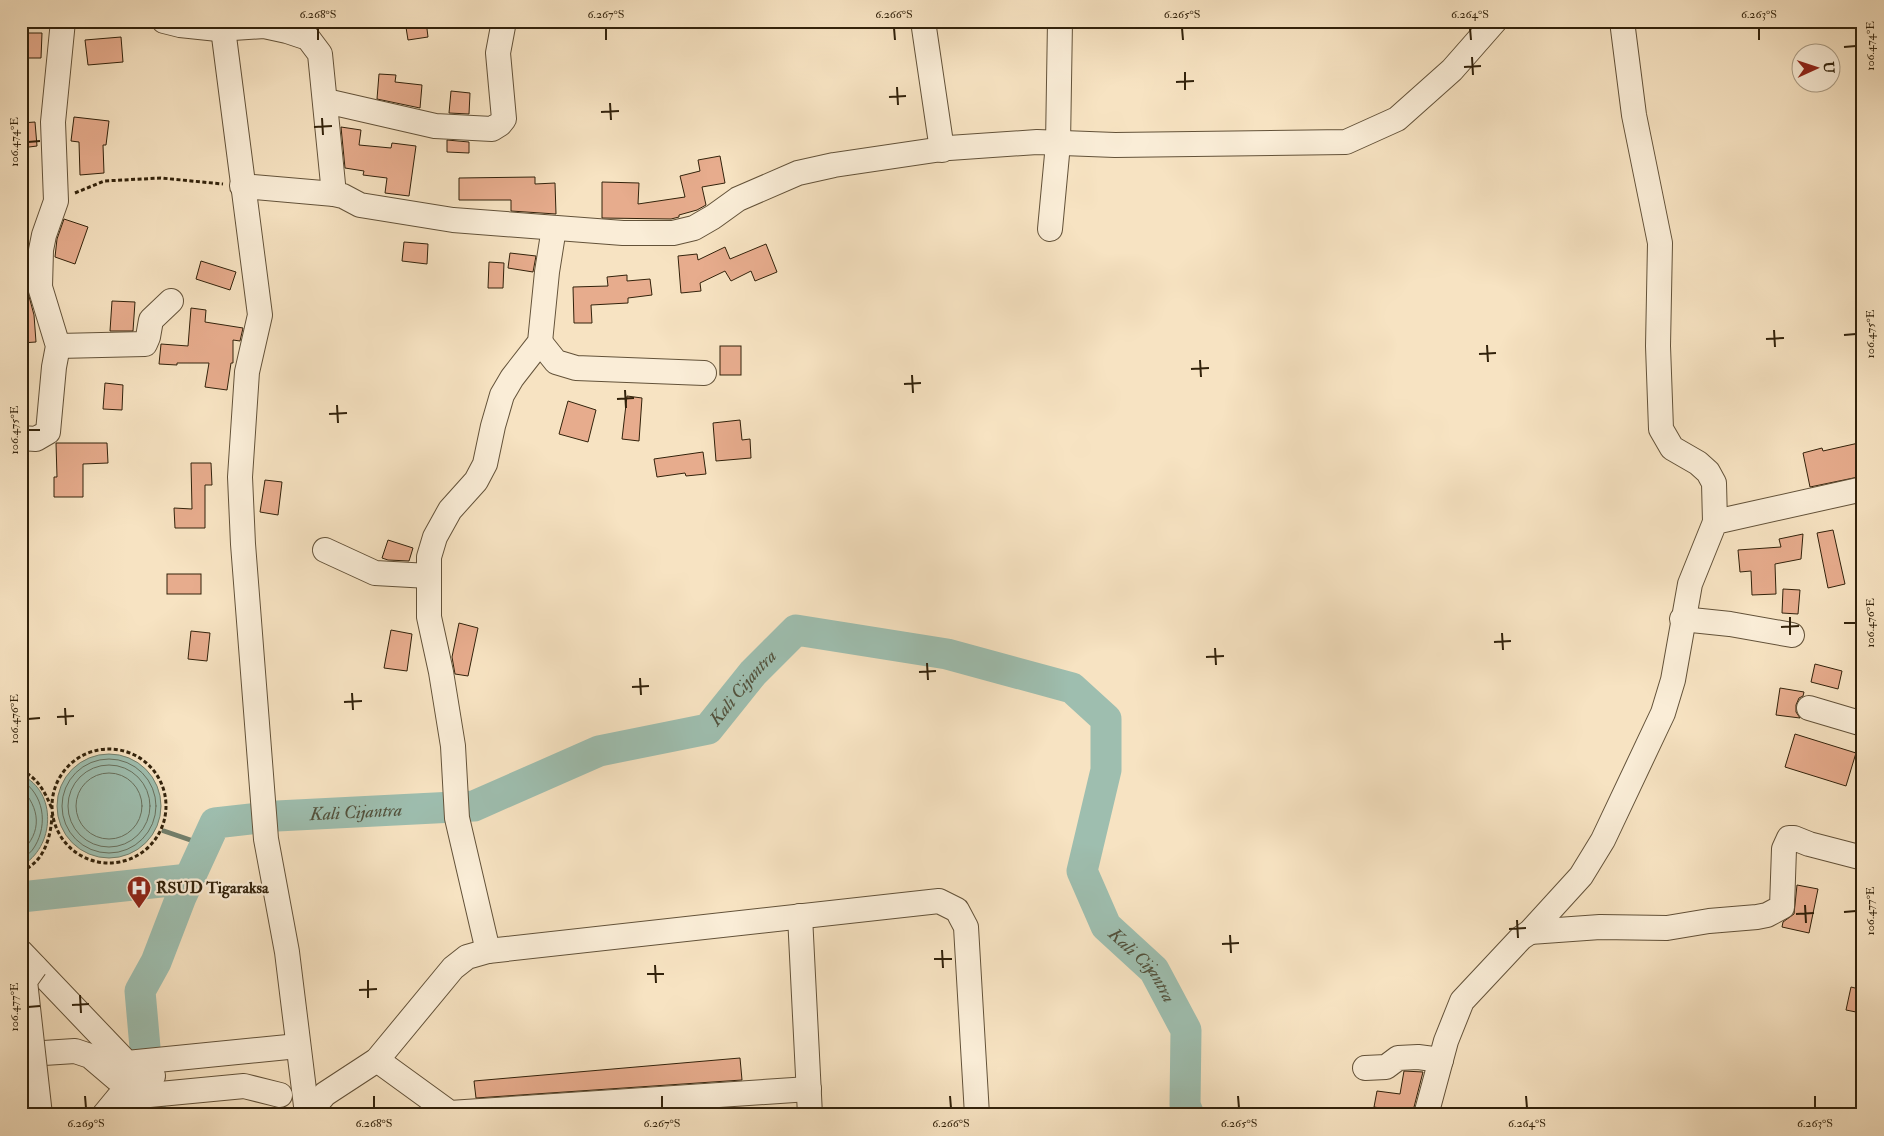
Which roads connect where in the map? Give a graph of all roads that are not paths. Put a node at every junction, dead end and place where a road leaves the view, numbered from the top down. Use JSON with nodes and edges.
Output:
{"nodes":[{"id":1,"x":63,"y":21,"type":"edge"},
{"id":2,"x":164,"y":21,"type":"edge"},
{"id":3,"x":504,"y":21,"type":"edge"},
{"id":4,"x":922,"y":21,"type":"edge"},
{"id":5,"x":1060,"y":21,"type":"edge"},
{"id":6,"x":1495,"y":21,"type":"edge"},
{"id":7,"x":1622,"y":21,"type":"edge"},
{"id":8,"x":222,"y":25,"type":"edge"},
{"id":9,"x":326,"y":101,"type":"junction"},
{"id":10,"x":1058,"y":144,"type":"junction"},
{"id":11,"x":942,"y":150,"type":"junction"},
{"id":12,"x":242,"y":186,"type":"junction"},
{"id":13,"x":334,"y":194,"type":"junction"},
{"id":14,"x":554,"y":228,"type":"junction"},
{"id":15,"x":1050,"y":229,"type":"dead end"},
{"id":16,"x":171,"y":301,"type":"dead end"},
{"id":17,"x":540,"y":342,"type":"junction"},
{"id":18,"x":58,"y":346,"type":"junction"},
{"id":19,"x":704,"y":372,"type":"dead end"},
{"id":20,"x":21,"y":438,"type":"edge"},
{"id":21,"x":1863,"y":489,"type":"edge"},
{"id":22,"x":1715,"y":522,"type":"junction"},
{"id":23,"x":325,"y":550,"type":"dead end"},
{"id":24,"x":429,"y":576,"type":"junction"},
{"id":25,"x":1682,"y":619,"type":"junction"},
{"id":26,"x":1792,"y":635,"type":"dead end"},
{"id":27,"x":1809,"y":708,"type":"dead end"},
{"id":28,"x":1863,"y":724,"type":"edge"},
{"id":29,"x":1863,"y":858,"type":"edge"},
{"id":30,"x":800,"y":916,"type":"junction"},
{"id":31,"x":1530,"y":932,"type":"junction"},
{"id":32,"x":488,"y":950,"type":"junction"},
{"id":33,"x":28,"y":959,"type":"edge"},
{"id":34,"x":298,"y":1046,"type":"junction"},
{"id":35,"x":274,"y":1048,"type":"junction"},
{"id":36,"x":377,"y":1060,"type":"junction"},
{"id":37,"x":1441,"y":1060,"type":"junction"},
{"id":38,"x":1365,"y":1068,"type":"dead end"},
{"id":39,"x":809,"y":1089,"type":"junction"},
{"id":40,"x":280,"y":1095,"type":"junction"},
{"id":41,"x":306,"y":1107,"type":"edge"},
{"id":42,"x":106,"y":1112,"type":"edge"},
{"id":43,"x":450,"y":1114,"type":"edge"},
{"id":44,"x":35,"y":1115,"type":"edge"},
{"id":45,"x":40,"y":1115,"type":"edge"},
{"id":46,"x":131,"y":1115,"type":"edge"},
{"id":47,"x":810,"y":1115,"type":"edge"},
{"id":48,"x":976,"y":1115,"type":"edge"},
{"id":49,"x":1426,"y":1115,"type":"edge"}],
"edges":[{"from":1,"to":18,"type":"street"},
{"from":2,"to":8,"type":"street"},
{"from":3,"to":9,"type":"street"},
{"from":4,"to":11,"type":"street"},
{"from":5,"to":10,"type":"street"},
{"from":6,"to":10,"type":"street"},
{"from":7,"to":22,"type":"street"},
{"from":8,"to":9,"type":"street"},
{"from":8,"to":12,"type":"street"},
{"from":9,"to":13,"type":"street"},
{"from":10,"to":11,"type":"street"},
{"from":10,"to":15,"type":"street"},
{"from":11,"to":14,"type":"street"},
{"from":12,"to":13,"type":"street"},
{"from":12,"to":34,"type":"street"},
{"from":13,"to":14,"type":"street"},
{"from":14,"to":17,"type":"street"},
{"from":16,"to":18,"type":"street"},
{"from":17,"to":19,"type":"street"},
{"from":17,"to":24,"type":"street"},
{"from":18,"to":20,"type":"street"},
{"from":21,"to":22,"type":"street"},
{"from":22,"to":25,"type":"street"},
{"from":23,"to":24,"type":"street"},
{"from":24,"to":32,"type":"street"},
{"from":25,"to":26,"type":"street"},
{"from":25,"to":31,"type":"street"},
{"from":27,"to":28,"type":"street"},
{"from":29,"to":31,"type":"street"},
{"from":30,"to":32,"type":"street"},
{"from":30,"to":39,"type":"street"},
{"from":30,"to":48,"type":"street"},
{"from":31,"to":37,"type":"street"},
{"from":32,"to":36,"type":"street"},
{"from":33,"to":35,"type":"street"},
{"from":33,"to":45,"type":"street","bridge":true},
{"from":34,"to":35,"type":"street"},
{"from":34,"to":41,"type":"street"},
{"from":35,"to":44,"type":"street"},
{"from":36,"to":41,"type":"street"},
{"from":36,"to":43,"type":"street"},
{"from":37,"to":38,"type":"street"},
{"from":37,"to":49,"type":"street"},
{"from":39,"to":43,"type":"street"},
{"from":39,"to":47,"type":"street"},
{"from":40,"to":41,"type":"street"},
{"from":40,"to":42,"type":"street"},
{"from":40,"to":46,"type":"street"}]}
